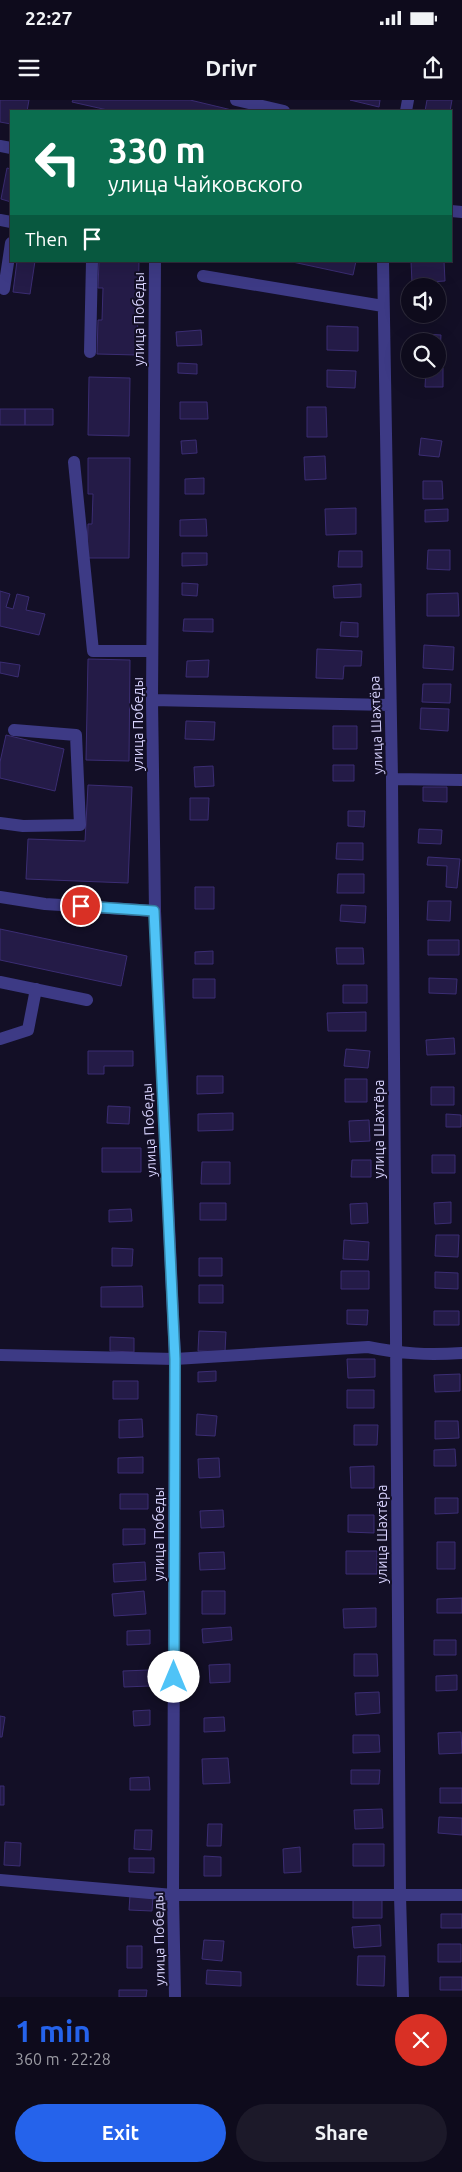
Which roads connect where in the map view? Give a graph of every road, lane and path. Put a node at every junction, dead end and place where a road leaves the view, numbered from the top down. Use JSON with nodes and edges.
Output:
{"nodes":[{"id":1,"x":236,"y":100,"type":"edge"},
{"id":2,"x":280,"y":110,"type":"edge"},
{"id":3,"x":10,"y":250,"type":"edge"},
{"id":4,"x":92,"y":262,"type":"edge"},
{"id":5,"x":155,"y":262,"type":"edge"},
{"id":6,"x":382,"y":262,"type":"edge"},
{"id":7,"x":203,"y":276,"type":"dead end"},
{"id":8,"x":4,"y":289,"type":"dead end"},
{"id":9,"x":383,"y":306,"type":"junction"},
{"id":10,"x":90,"y":352,"type":"dead end"},
{"id":11,"x":74,"y":462,"type":"dead end"},
{"id":12,"x":152,"y":651,"type":"junction"},
{"id":13,"x":152,"y":700,"type":"junction"},
{"id":14,"x":390,"y":705,"type":"junction"},
{"id":15,"x":14,"y":730,"type":"dead end"},
{"id":16,"x":392,"y":779,"type":"junction"},
{"id":17,"x":462,"y":780,"type":"edge"},
{"id":18,"x":0,"y":823,"type":"edge"},
{"id":19,"x":0,"y":897,"type":"edge"},
{"id":20,"x":154,"y":911,"type":"junction"},
{"id":21,"x":0,"y":982,"type":"edge"},
{"id":22,"x":36,"y":989,"type":"junction"},
{"id":23,"x":87,"y":1000,"type":"dead end"},
{"id":24,"x":0,"y":1039,"type":"edge"},
{"id":25,"x":395,"y":1353,"type":"junction"},
{"id":26,"x":462,"y":1353,"type":"edge"},
{"id":27,"x":0,"y":1355,"type":"edge"},
{"id":28,"x":175,"y":1359,"type":"junction"},
{"id":29,"x":0,"y":1880,"type":"edge"},
{"id":30,"x":173,"y":1895,"type":"junction"},
{"id":31,"x":462,"y":1895,"type":"edge"},
{"id":32,"x":400,"y":1896,"type":"junction"},
{"id":33,"x":175,"y":1997,"type":"edge"},
{"id":34,"x":403,"y":1997,"type":"edge"}],
"edges":[{"from":1,"to":2,"type":"street"},
{"from":3,"to":8,"type":"street"},
{"from":4,"to":10,"type":"street"},
{"from":5,"to":12,"type":"street","name":"улица Победы"},
{"from":6,"to":9,"type":"street","name":"улица Шахтёра"},
{"from":7,"to":9,"type":"street"},
{"from":9,"to":14,"type":"street","name":"улица Шахтёра"},
{"from":11,"to":12,"type":"street"},
{"from":12,"to":13,"type":"street","name":"улица Победы"},
{"from":13,"to":14,"type":"street"},
{"from":13,"to":20,"type":"street","name":"улица Победы"},
{"from":14,"to":16,"type":"street","name":"улица Шахтёра"},
{"from":15,"to":18,"type":"street"},
{"from":16,"to":17,"type":"street"},
{"from":16,"to":25,"type":"street","name":"улица Шахтёра"},
{"from":19,"to":20,"type":"street"},
{"from":20,"to":28,"type":"street","name":"улица Победы"},
{"from":21,"to":22,"type":"street"},
{"from":22,"to":23,"type":"street"},
{"from":22,"to":24,"type":"street"},
{"from":25,"to":26,"type":"street"},
{"from":25,"to":28,"type":"street"},
{"from":25,"to":32,"type":"street","name":"улица Шахтёра"},
{"from":27,"to":28,"type":"street"},
{"from":28,"to":30,"type":"street","name":"улица Победы"},
{"from":29,"to":30,"type":"street"},
{"from":30,"to":32,"type":"street"},
{"from":30,"to":33,"type":"street","name":"улица Победы"},
{"from":31,"to":32,"type":"street"},
{"from":32,"to":34,"type":"street","name":"улица Шахтёра"}]}
